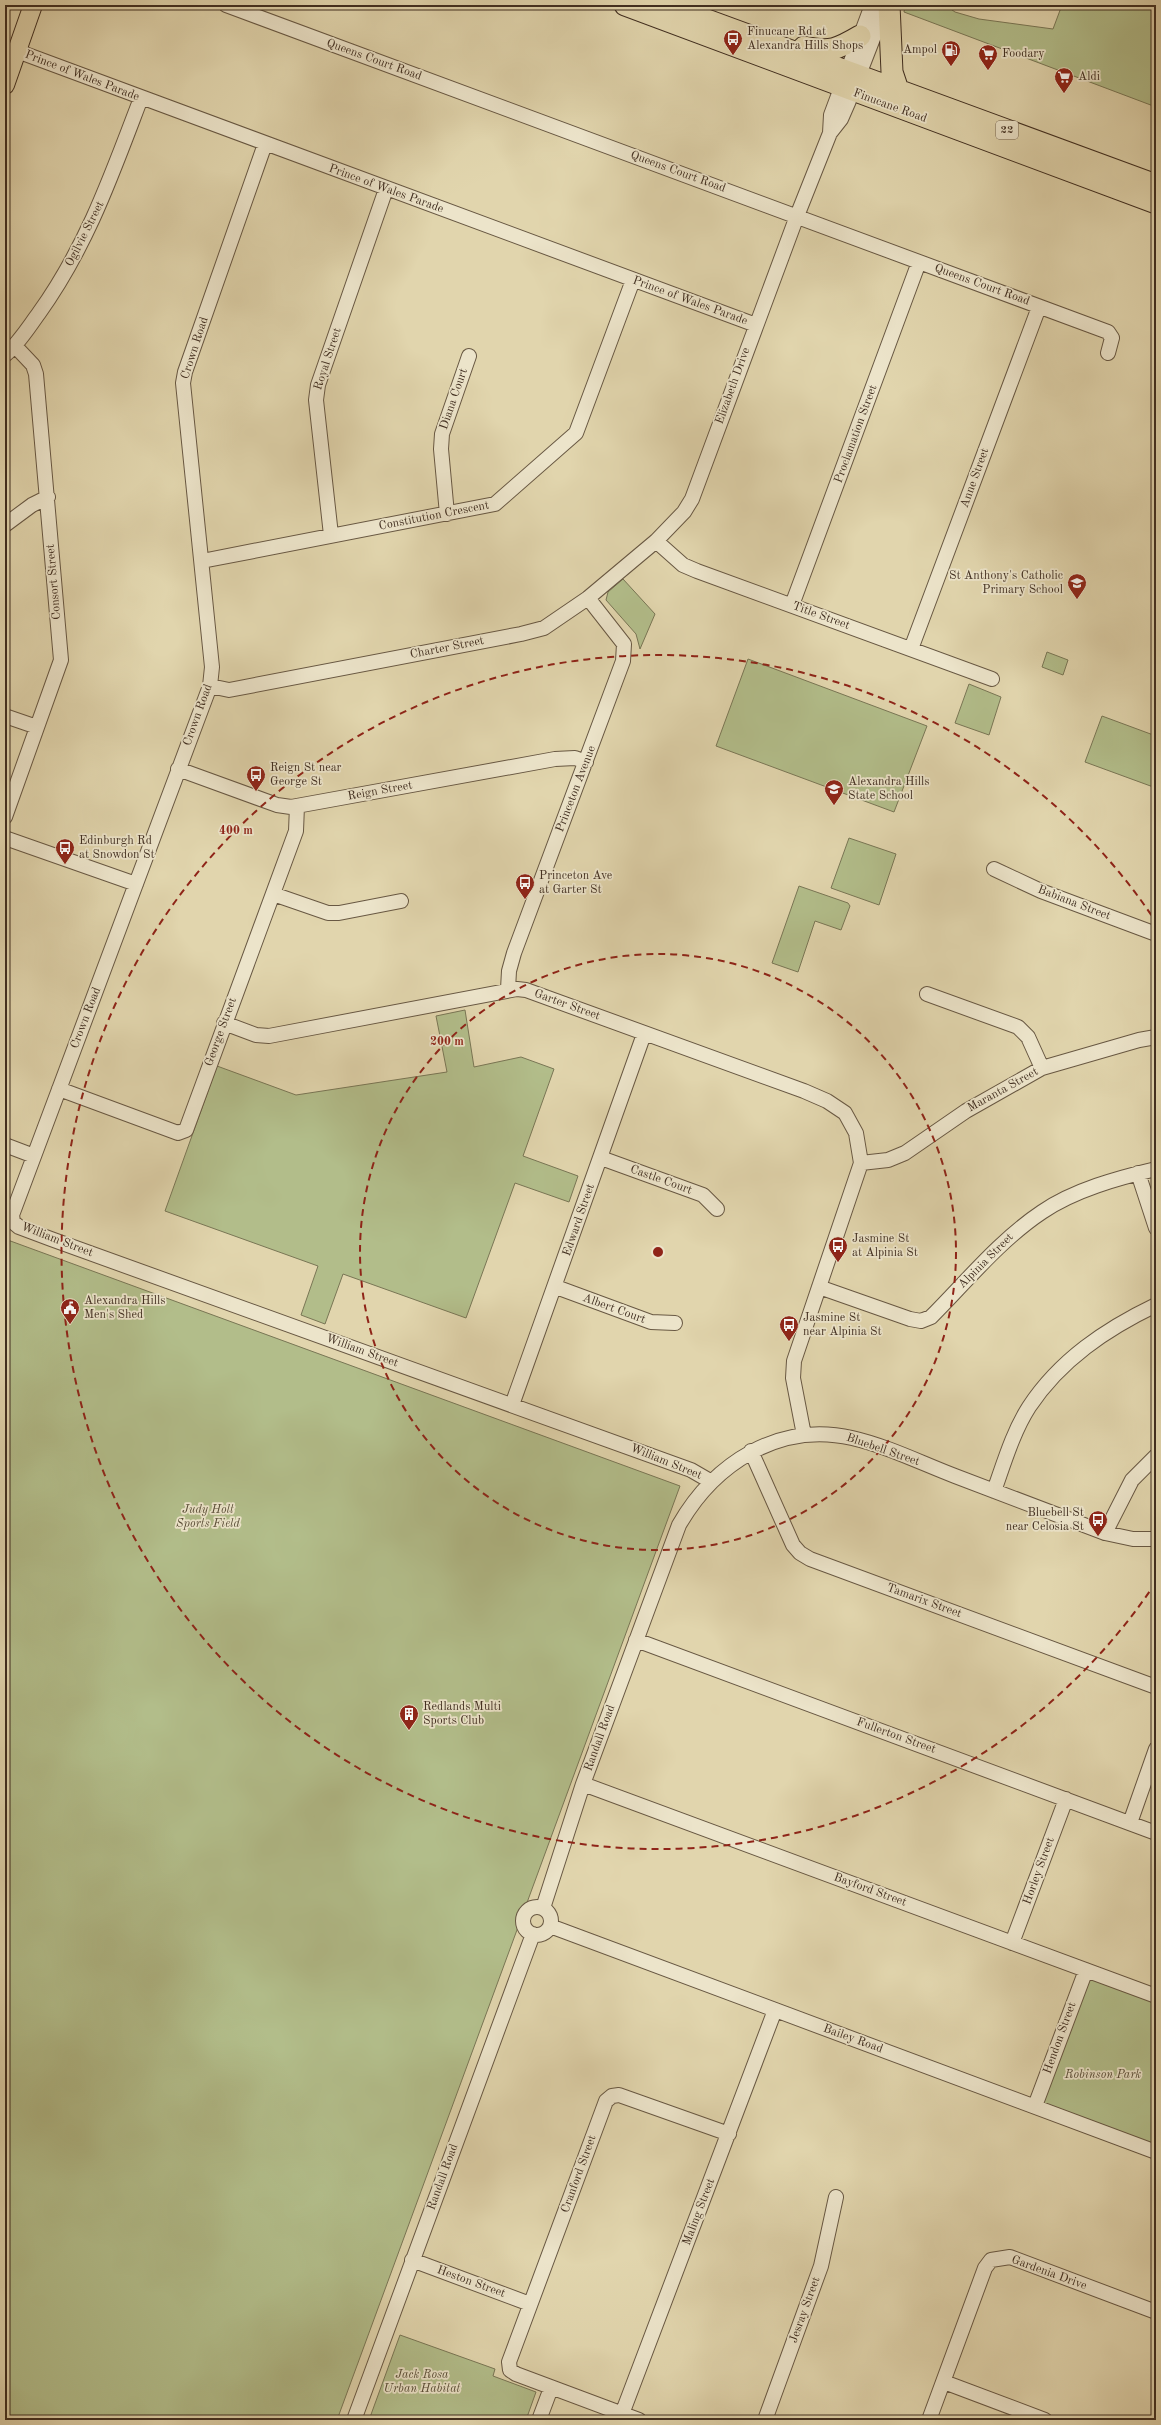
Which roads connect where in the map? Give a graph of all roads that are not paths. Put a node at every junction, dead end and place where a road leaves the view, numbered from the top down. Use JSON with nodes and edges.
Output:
{"nodes":[{"id":1,"x":33,"y":5,"type":"edge"},
{"id":2,"x":226,"y":5,"type":"edge"},
{"id":3,"x":625,"y":5,"type":"edge"},
{"id":4,"x":666,"y":5,"type":"edge"},
{"id":5,"x":872,"y":5,"type":"edge"},
{"id":6,"x":887,"y":5,"type":"edge"},
{"id":7,"x":860,"y":36,"type":"junction"},
{"id":8,"x":778,"y":45,"type":"junction"},
{"id":9,"x":17,"y":51,"type":"junction"},
{"id":10,"x":850,"y":82,"type":"junction"},
{"id":11,"x":5,"y":85,"type":"edge"},
{"id":12,"x":898,"y":90,"type":"junction"},
{"id":13,"x":140,"y":98,"type":"junction"},
{"id":14,"x":266,"y":144,"type":"junction"},
{"id":15,"x":1156,"y":185,"type":"edge"},
{"id":16,"x":386,"y":189,"type":"junction"},
{"id":17,"x":1156,"y":204,"type":"edge"},
{"id":18,"x":797,"y":216,"type":"junction"},
{"id":19,"x":919,"y":262,"type":"junction"},
{"id":20,"x":633,"y":280,"type":"junction"},
{"id":21,"x":1039,"y":307,"type":"junction"},
{"id":22,"x":756,"y":325,"type":"junction"},
{"id":23,"x":10,"y":351,"type":"edge"},
{"id":24,"x":1108,"y":353,"type":"dead end"},
{"id":25,"x":469,"y":356,"type":"dead end"},
{"id":26,"x":48,"y":497,"type":"junction"},
{"id":27,"x":447,"y":514,"type":"junction"},
{"id":28,"x":5,"y":525,"type":"edge"},
{"id":29,"x":331,"y":535,"type":"junction"},
{"id":30,"x":656,"y":541,"type":"junction"},
{"id":31,"x":202,"y":561,"type":"junction"},
{"id":32,"x":588,"y":598,"type":"junction"},
{"id":33,"x":792,"y":605,"type":"junction"},
{"id":34,"x":912,"y":649,"type":"junction"},
{"id":35,"x":992,"y":679,"type":"dead end"},
{"id":36,"x":210,"y":686,"type":"junction"},
{"id":37,"x":5,"y":716,"type":"edge"},
{"id":38,"x":37,"y":727,"type":"junction"},
{"id":39,"x":586,"y":762,"type":"junction"},
{"id":40,"x":178,"y":769,"type":"junction"},
{"id":41,"x":297,"y":806,"type":"junction"},
{"id":42,"x":5,"y":817,"type":"edge"},
{"id":43,"x":5,"y":838,"type":"edge"},
{"id":44,"x":994,"y":869,"type":"dead end"},
{"id":45,"x":136,"y":884,"type":"junction"},
{"id":46,"x":273,"y":894,"type":"junction"},
{"id":47,"x":401,"y":901,"type":"dead end"},
{"id":48,"x":1156,"y":934,"type":"edge"},
{"id":49,"x":508,"y":989,"type":"junction"},
{"id":50,"x":927,"y":994,"type":"dead end"},
{"id":51,"x":224,"y":1023,"type":"junction"},
{"id":52,"x":644,"y":1034,"type":"junction"},
{"id":53,"x":1156,"y":1037,"type":"edge"},
{"id":54,"x":1042,"y":1068,"type":"junction"},
{"id":55,"x":59,"y":1089,"type":"junction"},
{"id":56,"x":5,"y":1145,"type":"edge"},
{"id":57,"x":34,"y":1156,"type":"junction"},
{"id":58,"x":601,"y":1158,"type":"junction"},
{"id":59,"x":861,"y":1163,"type":"junction"},
{"id":60,"x":1156,"y":1169,"type":"edge"},
{"id":61,"x":1138,"y":1173,"type":"junction"},
{"id":62,"x":717,"y":1209,"type":"dead end"},
{"id":63,"x":13,"y":1222,"type":"joint"},
{"id":64,"x":1156,"y":1228,"type":"edge"},
{"id":65,"x":556,"y":1287,"type":"junction"},
{"id":66,"x":819,"y":1287,"type":"junction"},
{"id":67,"x":1156,"y":1305,"type":"edge"},
{"id":68,"x":674,"y":1323,"type":"dead end"},
{"id":69,"x":512,"y":1405,"type":"junction"},
{"id":70,"x":804,"y":1435,"type":"junction"},
{"id":71,"x":751,"y":1451,"type":"junction"},
{"id":72,"x":1156,"y":1456,"type":"edge"},
{"id":73,"x":710,"y":1481,"type":"junction"},
{"id":74,"x":994,"y":1491,"type":"junction"},
{"id":75,"x":1105,"y":1533,"type":"junction"},
{"id":76,"x":1156,"y":1540,"type":"edge"},
{"id":77,"x":661,"y":1569,"type":"joint"},
{"id":78,"x":636,"y":1640,"type":"junction"},
{"id":79,"x":1156,"y":1687,"type":"edge"},
{"id":80,"x":1156,"y":1749,"type":"edge"},
{"id":81,"x":583,"y":1784,"type":"junction"},
{"id":82,"x":1066,"y":1799,"type":"junction"},
{"id":83,"x":1130,"y":1823,"type":"junction"},
{"id":84,"x":1156,"y":1833,"type":"edge"},
{"id":85,"x":543,"y":1908,"type":"junction"},
{"id":86,"x":550,"y":1926,"type":"junction"},
{"id":87,"x":533,"y":1934,"type":"junction"},
{"id":88,"x":1012,"y":1943,"type":"junction"},
{"id":89,"x":1086,"y":1970,"type":"junction"},
{"id":90,"x":1156,"y":1996,"type":"edge"},
{"id":91,"x":775,"y":2010,"type":"junction"},
{"id":92,"x":1035,"y":2106,"type":"junction"},
{"id":93,"x":728,"y":2134,"type":"junction"},
{"id":94,"x":1156,"y":2152,"type":"edge"},
{"id":95,"x":836,"y":2197,"type":"dead end"},
{"id":96,"x":412,"y":2260,"type":"junction"},
{"id":97,"x":530,"y":2304,"type":"junction"},
{"id":98,"x":1156,"y":2312,"type":"edge"},
{"id":99,"x":944,"y":2382,"type":"junction"},
{"id":100,"x":551,"y":2388,"type":"junction"},
{"id":101,"x":622,"y":2414,"type":"junction"},
{"id":102,"x":354,"y":2420,"type":"edge"},
{"id":103,"x":539,"y":2420,"type":"edge"},
{"id":104,"x":639,"y":2420,"type":"edge"},
{"id":105,"x":765,"y":2420,"type":"edge"},
{"id":106,"x":929,"y":2420,"type":"edge"},
{"id":107,"x":1045,"y":2420,"type":"edge"}],
"edges":[{"from":1,"to":9,"type":"main road"},
{"from":2,"to":18,"type":"street","name":"Queens Court Road"},
{"from":3,"to":10,"type":"highway","name":"Finucane Road","number":"22"},
{"from":4,"to":8,"type":"highway","name":"Finucane Road","number":"22"},
{"from":5,"to":7,"type":"street"},
{"from":6,"to":10,"type":"street"},
{"from":6,"to":12,"type":"highway"},
{"from":7,"to":8,"type":"highway"},
{"from":7,"to":10,"type":"street"},
{"from":8,"to":10,"type":"highway","name":"Finucane Road","number":"22"},
{"from":9,"to":11,"type":"main road"},
{"from":9,"to":13,"type":"street","name":"Prince of Wales Parade"},
{"from":10,"to":12,"type":"highway","name":"Finucane Road","number":"22"},
{"from":10,"to":17,"type":"highway","name":"Finucane Road","number":"22"},
{"from":10,"to":18,"type":"street","name":"Elizabeth Drive"},
{"from":12,"to":15,"type":"highway","name":"Finucane Road","number":"22"},
{"from":13,"to":14,"type":"street","name":"Prince of Wales Parade"},
{"from":13,"to":23,"type":"street","name":"Ogilvie Street"},
{"from":14,"to":16,"type":"street","name":"Prince of Wales Parade"},
{"from":14,"to":31,"type":"street","name":"Crown Road"},
{"from":16,"to":20,"type":"street","name":"Prince of Wales Parade"},
{"from":16,"to":29,"type":"street","name":"Royal Street"},
{"from":18,"to":19,"type":"street","name":"Queens Court Road"},
{"from":18,"to":22,"type":"street","name":"Elizabeth Drive"},
{"from":19,"to":21,"type":"street","name":"Queens Court Road"},
{"from":19,"to":33,"type":"street","name":"Proclamation Street"},
{"from":20,"to":22,"type":"street","name":"Prince of Wales Parade"},
{"from":20,"to":27,"type":"street","name":"Constitution Crescent"},
{"from":21,"to":24,"type":"street","name":"Queens Court Road"},
{"from":21,"to":34,"type":"street","name":"Anne Street"},
{"from":22,"to":30,"type":"street","name":"Elizabeth Drive"},
{"from":23,"to":26,"type":"street","name":"Consort Street"},
{"from":25,"to":27,"type":"street","name":"Diana Court"},
{"from":26,"to":28,"type":"street"},
{"from":26,"to":38,"type":"street","name":"Consort Street"},
{"from":27,"to":29,"type":"street","name":"Constitution Crescent"},
{"from":29,"to":31,"type":"street","name":"Constitution Crescent"},
{"from":30,"to":32,"type":"street","name":"Charter Street"},
{"from":30,"to":33,"type":"street","name":"Title Street"},
{"from":31,"to":36,"type":"street","name":"Crown Road"},
{"from":32,"to":36,"type":"street","name":"Charter Street"},
{"from":32,"to":39,"type":"street","name":"Princeton Avenue"},
{"from":33,"to":34,"type":"street","name":"Title Street"},
{"from":34,"to":35,"type":"street","name":"Title Street"},
{"from":36,"to":40,"type":"street","name":"Crown Road"},
{"from":37,"to":38,"type":"street"},
{"from":38,"to":42,"type":"street","name":"Consort Street"},
{"from":39,"to":41,"type":"street","name":"Reign Street"},
{"from":39,"to":49,"type":"street","name":"Princeton Avenue"},
{"from":40,"to":41,"type":"street","name":"Reign Street"},
{"from":40,"to":45,"type":"street","name":"Crown Road"},
{"from":41,"to":46,"type":"street","name":"George Street"},
{"from":43,"to":45,"type":"street"},
{"from":44,"to":48,"type":"street","name":"Babiana Street"},
{"from":45,"to":55,"type":"street","name":"Crown Road"},
{"from":46,"to":47,"type":"street"},
{"from":46,"to":51,"type":"street","name":"George Street"},
{"from":49,"to":51,"type":"street","name":"Garter Street"},
{"from":49,"to":52,"type":"street","name":"Garter Street"},
{"from":50,"to":54,"type":"street"},
{"from":51,"to":55,"type":"street","name":"George Street"},
{"from":52,"to":58,"type":"street","name":"Edward Street"},
{"from":52,"to":59,"type":"street","name":"Garter Street"},
{"from":53,"to":54,"type":"street","name":"Maranta Street"},
{"from":54,"to":59,"type":"street","name":"Maranta Street"},
{"from":55,"to":57,"type":"street","name":"Crown Road"},
{"from":56,"to":57,"type":"street"},
{"from":57,"to":63,"type":"street","name":"Crown Road"},
{"from":58,"to":62,"type":"street","name":"Castle Court"},
{"from":58,"to":65,"type":"street","name":"Edward Street"},
{"from":59,"to":66,"type":"street"},
{"from":60,"to":61,"type":"street","name":"Alpinia Street"},
{"from":61,"to":64,"type":"street"},
{"from":61,"to":66,"type":"street","name":"Alpinia Street"},
{"from":63,"to":69,"type":"street","name":"William Street"},
{"from":65,"to":68,"type":"street","name":"Albert Court"},
{"from":65,"to":69,"type":"street","name":"Edward Street"},
{"from":66,"to":70,"type":"street"},
{"from":67,"to":74,"type":"street"},
{"from":69,"to":73,"type":"street","name":"William Street"},
{"from":70,"to":71,"type":"street","name":"Bluebell Street"},
{"from":70,"to":74,"type":"street","name":"Bluebell Street"},
{"from":71,"to":73,"type":"street","name":"Bluebell Street"},
{"from":71,"to":79,"type":"street","name":"Tamarix Street"},
{"from":72,"to":75,"type":"street"},
{"from":73,"to":77,"type":"street","name":"Bluebell Street"},
{"from":74,"to":75,"type":"street","name":"Bluebell Street"},
{"from":75,"to":76,"type":"street","name":"Bluebell Street"},
{"from":77,"to":78,"type":"street","name":"Randall Road"},
{"from":78,"to":81,"type":"street","name":"Randall Road"},
{"from":78,"to":82,"type":"street","name":"Fullerton Street"},
{"from":80,"to":83,"type":"street"},
{"from":81,"to":85,"type":"street","name":"Randall Road"},
{"from":81,"to":88,"type":"street","name":"Bayford Street"},
{"from":82,"to":83,"type":"street","name":"Fullerton Street"},
{"from":82,"to":88,"type":"street","name":"Horley Street"},
{"from":83,"to":84,"type":"street","name":"Fullerton Street"},
{"from":85,"to":86,"type":"street"},
{"from":85,"to":87,"type":"street"},
{"from":86,"to":87,"type":"street"},
{"from":86,"to":91,"type":"street","name":"Bailey Road"},
{"from":87,"to":96,"type":"street","name":"Randall Road"},
{"from":88,"to":89,"type":"street","name":"Bayford Street"},
{"from":89,"to":90,"type":"street","name":"Bayford Street"},
{"from":89,"to":92,"type":"street","name":"Hendon Street"},
{"from":91,"to":92,"type":"street","name":"Bailey Road"},
{"from":91,"to":93,"type":"street","name":"Maling Street"},
{"from":92,"to":94,"type":"street","name":"Bailey Road"},
{"from":93,"to":97,"type":"street","name":"Cranford Street"},
{"from":93,"to":101,"type":"street","name":"Maling Street"},
{"from":95,"to":105,"type":"street","name":"Jesray Street"},
{"from":96,"to":97,"type":"street","name":"Heston Street"},
{"from":96,"to":102,"type":"street","name":"Randall Road"},
{"from":97,"to":100,"type":"street","name":"Cranford Street"},
{"from":98,"to":99,"type":"street","name":"Gardenia Drive"},
{"from":99,"to":106,"type":"street","name":"Gardenia Drive"},
{"from":99,"to":107,"type":"street"},
{"from":100,"to":101,"type":"street"},
{"from":100,"to":103,"type":"street"},
{"from":101,"to":104,"type":"street"}]}
